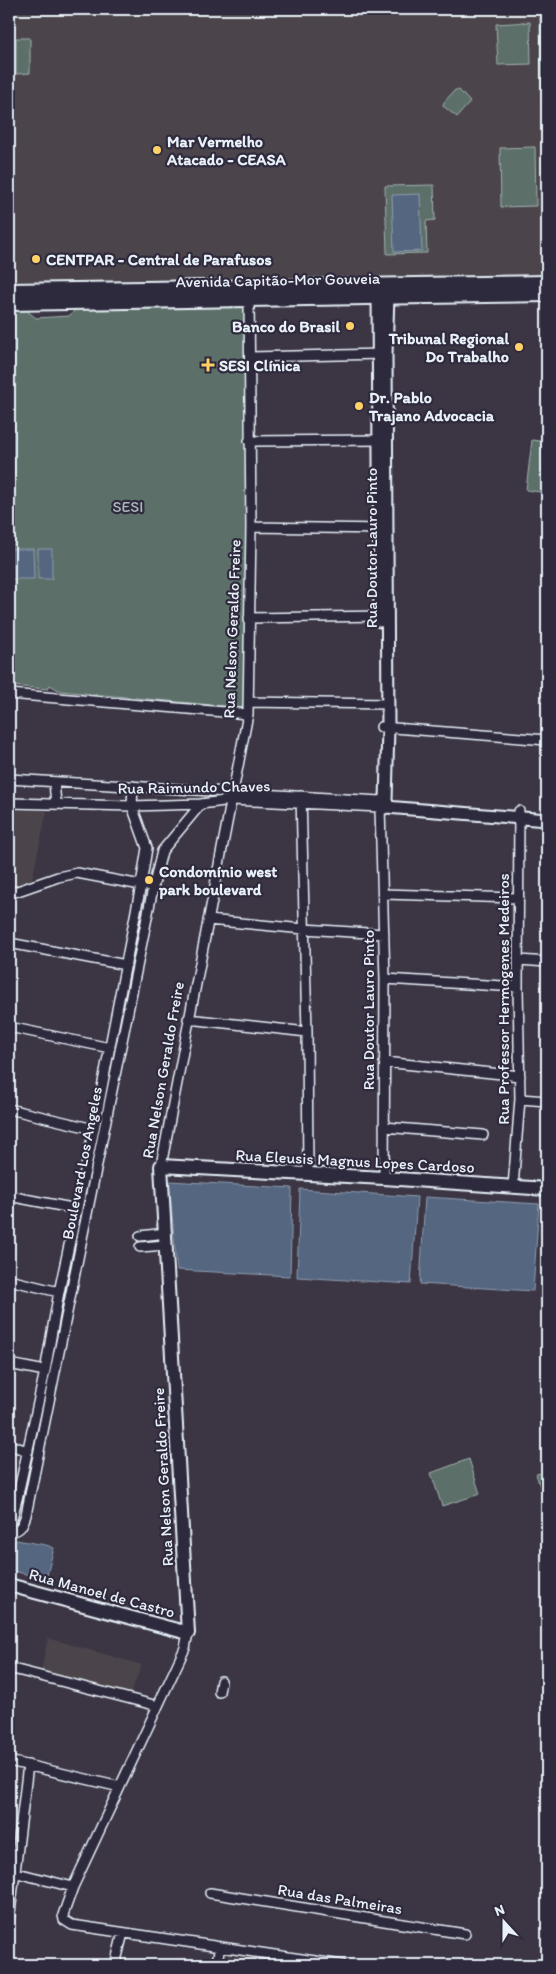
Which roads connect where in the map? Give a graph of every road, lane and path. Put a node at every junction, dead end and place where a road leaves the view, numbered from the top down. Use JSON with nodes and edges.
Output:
{"nodes":[{"id":1,"x":426,"y":284,"type":"junction"},
{"id":2,"x":547,"y":286,"type":"edge"},
{"id":3,"x":97,"y":289,"type":"junction"},
{"id":4,"x":9,"y":291,"type":"edge"},
{"id":5,"x":444,"y":295,"type":"junction"},
{"id":6,"x":383,"y":296,"type":"junction"},
{"id":7,"x":249,"y":298,"type":"junction"},
{"id":8,"x":83,"y":302,"type":"junction"},
{"id":9,"x":9,"y":303,"type":"edge"},
{"id":10,"x":382,"y":354,"type":"junction"},
{"id":11,"x":250,"y":357,"type":"junction"},
{"id":12,"x":382,"y":440,"type":"junction"},
{"id":13,"x":249,"y":441,"type":"junction"},
{"id":14,"x":251,"y":527,"type":"junction"},
{"id":15,"x":383,"y":528,"type":"junction"},
{"id":16,"x":384,"y":616,"type":"junction"},
{"id":17,"x":249,"y":618,"type":"junction"},
{"id":18,"x":9,"y":694,"type":"edge"},
{"id":19,"x":248,"y":702,"type":"junction"},
{"id":20,"x":384,"y":704,"type":"junction"},
{"id":21,"x":248,"y":714,"type":"junction"},
{"id":22,"x":385,"y":727,"type":"junction"},
{"id":23,"x":547,"y":740,"type":"edge"},
{"id":24,"x":9,"y":779,"type":"edge"},
{"id":25,"x":54,"y":782,"type":"junction"},
{"id":26,"x":133,"y":786,"type":"junction"},
{"id":27,"x":232,"y":795,"type":"junction"},
{"id":28,"x":301,"y":799,"type":"junction"},
{"id":29,"x":9,"y":803,"type":"edge"},
{"id":30,"x":56,"y":804,"type":"junction"},
{"id":31,"x":201,"y":804,"type":"junction"},
{"id":32,"x":383,"y":804,"type":"junction"},
{"id":33,"x":132,"y":806,"type":"junction"},
{"id":34,"x":547,"y":813,"type":"edge"},
{"id":35,"x":519,"y":814,"type":"junction"},
{"id":36,"x":547,"y":820,"type":"edge"},
{"id":37,"x":147,"y":848,"type":"junction"},
{"id":38,"x":162,"y":851,"type":"junction"},
{"id":39,"x":141,"y":885,"type":"junction"},
{"id":40,"x":153,"y":888,"type":"junction"},
{"id":41,"x":9,"y":894,"type":"edge"},
{"id":42,"x":384,"y":894,"type":"junction"},
{"id":43,"x":518,"y":898,"type":"junction"},
{"id":44,"x":208,"y":920,"type":"junction"},
{"id":45,"x":304,"y":929,"type":"junction"},
{"id":46,"x":384,"y":934,"type":"junction"},
{"id":47,"x":9,"y":943,"type":"edge"},
{"id":48,"x":519,"y":960,"type":"junction"},
{"id":49,"x":547,"y":962,"type":"edge"},
{"id":50,"x":126,"y":965,"type":"junction"},
{"id":51,"x":385,"y":979,"type":"junction"},
{"id":52,"x":518,"y":988,"type":"junction"},
{"id":53,"x":188,"y":1019,"type":"junction"},
{"id":54,"x":9,"y":1027,"type":"edge"},
{"id":55,"x":307,"y":1032,"type":"junction"},
{"id":56,"x":110,"y":1048,"type":"junction"},
{"id":57,"x":384,"y":1062,"type":"junction"},
{"id":58,"x":104,"y":1073,"type":"junction"},
{"id":59,"x":115,"y":1075,"type":"junction"},
{"id":60,"x":520,"y":1076,"type":"junction"},
{"id":61,"x":520,"y":1099,"type":"junction"},
{"id":62,"x":547,"y":1101,"type":"edge"},
{"id":63,"x":98,"y":1104,"type":"junction"},
{"id":64,"x":109,"y":1104,"type":"junction"},
{"id":65,"x":9,"y":1109,"type":"edge"},
{"id":66,"x":384,"y":1127,"type":"junction"},
{"id":67,"x":94,"y":1129,"type":"junction"},
{"id":68,"x":484,"y":1135,"type":"dead end"},
{"id":69,"x":161,"y":1166,"type":"junction"},
{"id":70,"x":308,"y":1174,"type":"junction"},
{"id":71,"x":384,"y":1178,"type":"junction"},
{"id":72,"x":513,"y":1187,"type":"junction"},
{"id":73,"x":547,"y":1189,"type":"edge"},
{"id":74,"x":9,"y":1196,"type":"edge"},
{"id":75,"x":77,"y":1209,"type":"junction"},
{"id":76,"x":72,"y":1233,"type":"junction"},
{"id":77,"x":83,"y":1235,"type":"junction"},
{"id":78,"x":140,"y":1236,"type":"dead end"},
{"id":79,"x":166,"y":1239,"type":"junction"},
{"id":80,"x":140,"y":1247,"type":"dead end"},
{"id":81,"x":65,"y":1265,"type":"junction"},
{"id":82,"x":76,"y":1266,"type":"junction"},
{"id":83,"x":9,"y":1280,"type":"edge"},
{"id":84,"x":59,"y":1292,"type":"junction"},
{"id":85,"x":9,"y":1364,"type":"edge"},
{"id":86,"x":45,"y":1371,"type":"junction"},
{"id":87,"x":9,"y":1445,"type":"edge"},
{"id":88,"x":28,"y":1450,"type":"junction"},
{"id":89,"x":17,"y":1499,"type":"junction"},
{"id":90,"x":28,"y":1502,"type":"junction"},
{"id":91,"x":9,"y":1530,"type":"edge"},
{"id":92,"x":9,"y":1585,"type":"edge"},
{"id":93,"x":188,"y":1633,"type":"junction"},
{"id":94,"x":9,"y":1668,"type":"edge"},
{"id":95,"x":221,"y":1681,"type":"dead end"},
{"id":96,"x":219,"y":1692,"type":"dead end"},
{"id":97,"x":158,"y":1706,"type":"junction"},
{"id":98,"x":9,"y":1761,"type":"edge"},
{"id":99,"x":28,"y":1766,"type":"junction"},
{"id":100,"x":120,"y":1788,"type":"junction"},
{"id":101,"x":12,"y":1871,"type":"edge"},
{"id":102,"x":73,"y":1887,"type":"junction"},
{"id":103,"x":210,"y":1893,"type":"dead end"},
{"id":104,"x":9,"y":1921,"type":"edge"},
{"id":105,"x":122,"y":1932,"type":"junction"},
{"id":106,"x":465,"y":1934,"type":"dead end"},
{"id":107,"x":220,"y":1947,"type":"junction"},
{"id":108,"x":115,"y":1965,"type":"edge"},
{"id":109,"x":216,"y":1965,"type":"edge"},
{"id":110,"x":342,"y":1965,"type":"edge"}],
"edges":[{"from":1,"to":2,"type":"main road","name":"Avenida Capitão-Mor Gouveia"},
{"from":1,"to":3,"type":"main road","name":"Avenida Capitão-Mor Gouveia"},
{"from":1,"to":5,"type":"main road"},
{"from":2,"to":5,"type":"main road","name":"Avenida Capitão-Mor Gouveia"},
{"from":3,"to":4,"type":"main road","name":"Avenida Capitão-Mor Gouveia"},
{"from":3,"to":8,"type":"main road"},
{"from":5,"to":6,"type":"main road","name":"Avenida Capitão-Mor Gouveia"},
{"from":6,"to":7,"type":"main road","name":"Avenida Capitão-Mor Gouveia"},
{"from":6,"to":10,"type":"street","name":"Rua Doutor Lauro Pinto"},
{"from":7,"to":8,"type":"main road","name":"Avenida Capitão-Mor Gouveia"},
{"from":7,"to":11,"type":"street","name":"Rua Nelson Geraldo Freire"},
{"from":8,"to":9,"type":"main road","name":"Avenida Capitão-Mor Gouveia"},
{"from":10,"to":11,"type":"street"},
{"from":10,"to":12,"type":"street","name":"Rua Doutor Lauro Pinto"},
{"from":11,"to":13,"type":"street","name":"Rua Nelson Geraldo Freire"},
{"from":12,"to":13,"type":"street"},
{"from":12,"to":15,"type":"street","name":"Rua Doutor Lauro Pinto"},
{"from":13,"to":14,"type":"street","name":"Rua Nelson Geraldo Freire"},
{"from":14,"to":15,"type":"street"},
{"from":14,"to":17,"type":"street","name":"Rua Nelson Geraldo Freire"},
{"from":15,"to":16,"type":"street","name":"Rua Doutor Lauro Pinto"},
{"from":16,"to":17,"type":"street"},
{"from":16,"to":20,"type":"street","name":"Rua Doutor Lauro Pinto"},
{"from":17,"to":19,"type":"street","name":"Rua Nelson Geraldo Freire"},
{"from":18,"to":21,"type":"street"},
{"from":19,"to":20,"type":"street"},
{"from":19,"to":21,"type":"street","name":"Rua Nelson Geraldo Freire"},
{"from":20,"to":22,"type":"street","name":"Rua Doutor Lauro Pinto"},
{"from":21,"to":27,"type":"street","name":"Rua Nelson Geraldo Freire"},
{"from":22,"to":23,"type":"street"},
{"from":22,"to":32,"type":"street","name":"Rua Doutor Lauro Pinto"},
{"from":24,"to":25,"type":"street","name":"Rua Raimundo Chaves"},
{"from":25,"to":26,"type":"street","name":"Rua Raimundo Chaves"},
{"from":25,"to":30,"type":"street"},
{"from":26,"to":27,"type":"street","name":"Rua Raimundo Chaves"},
{"from":26,"to":33,"type":"street","name":"Boulevard Los Angeles"},
{"from":27,"to":28,"type":"street","name":"Rua Raimundo Chaves"},
{"from":27,"to":31,"type":"street","name":"Rua Raimundo Chaves"},
{"from":27,"to":44,"type":"street","name":"Rua Nelson Geraldo Freire"},
{"from":28,"to":32,"type":"street","name":"Rua Raimundo Chaves"},
{"from":28,"to":45,"type":"street"},
{"from":29,"to":30,"type":"street","name":"Rua Raimundo Chaves"},
{"from":30,"to":33,"type":"street","name":"Rua Raimundo Chaves"},
{"from":31,"to":33,"type":"street","name":"Rua Raimundo Chaves"},
{"from":31,"to":38,"type":"street","name":"Boulevard Los Angeles"},
{"from":32,"to":35,"type":"street","name":"Rua Raimundo Chaves"},
{"from":32,"to":42,"type":"street","name":"Rua Doutor Lauro Pinto"},
{"from":33,"to":37,"type":"street","name":"Boulevard Los Angeles"},
{"from":34,"to":35,"type":"street","name":"Rua Raimundo Chaves"},
{"from":35,"to":36,"type":"street","name":"Rua Raimundo Chaves"},
{"from":35,"to":43,"type":"street","name":"Rua Professor Hermogenes Medeiros"},
{"from":37,"to":38,"type":"street"},
{"from":37,"to":39,"type":"street","name":"Boulevard Los Angeles"},
{"from":38,"to":40,"type":"street","name":"Boulevard Los Angeles"},
{"from":39,"to":40,"type":"street"},
{"from":39,"to":41,"type":"street"},
{"from":39,"to":50,"type":"street","name":"Boulevard Los Angeles"},
{"from":40,"to":59,"type":"street","name":"Boulevard Los Angeles"},
{"from":42,"to":43,"type":"street"},
{"from":42,"to":46,"type":"street","name":"Rua Doutor Lauro Pinto"},
{"from":43,"to":48,"type":"street","name":"Rua Professor Hermogenes Medeiros"},
{"from":44,"to":45,"type":"street"},
{"from":44,"to":53,"type":"street","name":"Rua Nelson Geraldo Freire"},
{"from":45,"to":46,"type":"street"},
{"from":45,"to":55,"type":"street"},
{"from":46,"to":51,"type":"street","name":"Rua Doutor Lauro Pinto"},
{"from":47,"to":50,"type":"street"},
{"from":48,"to":49,"type":"street"},
{"from":48,"to":52,"type":"street","name":"Rua Professor Hermogenes Medeiros"},
{"from":50,"to":56,"type":"street","name":"Boulevard Los Angeles"},
{"from":51,"to":52,"type":"street"},
{"from":51,"to":57,"type":"street","name":"Rua Doutor Lauro Pinto"},
{"from":52,"to":60,"type":"street","name":"Rua Professor Hermogenes Medeiros"},
{"from":53,"to":55,"type":"street"},
{"from":53,"to":69,"type":"street","name":"Rua Nelson Geraldo Freire"},
{"from":54,"to":56,"type":"street"},
{"from":55,"to":70,"type":"street"},
{"from":56,"to":58,"type":"street","name":"Boulevard Los Angeles"},
{"from":57,"to":60,"type":"street"},
{"from":57,"to":66,"type":"street","name":"Rua Doutor Lauro Pinto"},
{"from":58,"to":59,"type":"street"},
{"from":58,"to":63,"type":"street","name":"Boulevard Los Angeles"},
{"from":59,"to":64,"type":"street","name":"Boulevard Los Angeles"},
{"from":60,"to":61,"type":"street","name":"Rua Professor Hermogenes Medeiros"},
{"from":61,"to":62,"type":"street"},
{"from":61,"to":72,"type":"street","name":"Rua Professor Hermogenes Medeiros"},
{"from":63,"to":64,"type":"street"},
{"from":63,"to":67,"type":"street","name":"Boulevard Los Angeles"},
{"from":64,"to":77,"type":"street","name":"Boulevard Los Angeles"},
{"from":65,"to":67,"type":"street"},
{"from":66,"to":68,"type":"street"},
{"from":66,"to":71,"type":"street","name":"Rua Doutor Lauro Pinto"},
{"from":67,"to":75,"type":"street","name":"Boulevard Los Angeles"},
{"from":69,"to":70,"type":"main road","name":"Rua Eleusis Magnus Lopes Cardoso"},
{"from":69,"to":79,"type":"main road","name":"Rua Nelson Geraldo Freire"},
{"from":70,"to":71,"type":"main road","name":"Rua Eleusis Magnus Lopes Cardoso"},
{"from":71,"to":72,"type":"main road","name":"Rua Eleusis Magnus Lopes Cardoso"},
{"from":72,"to":73,"type":"main road","name":"Rua Eleusis Magnus Lopes Cardoso"},
{"from":74,"to":75,"type":"street"},
{"from":75,"to":76,"type":"street","name":"Boulevard Los Angeles"},
{"from":76,"to":77,"type":"street"},
{"from":76,"to":81,"type":"street","name":"Boulevard Los Angeles"},
{"from":77,"to":82,"type":"street","name":"Boulevard Los Angeles"},
{"from":78,"to":79,"type":"street"},
{"from":79,"to":80,"type":"street"},
{"from":79,"to":93,"type":"main road","name":"Rua Nelson Geraldo Freire"},
{"from":81,"to":82,"type":"street"},
{"from":81,"to":84,"type":"street","name":"Boulevard Los Angeles"},
{"from":82,"to":90,"type":"street","name":"Boulevard Los Angeles"},
{"from":83,"to":84,"type":"street"},
{"from":84,"to":86,"type":"street","name":"Boulevard Los Angeles"},
{"from":85,"to":86,"type":"street"},
{"from":86,"to":88,"type":"street","name":"Boulevard Los Angeles"},
{"from":87,"to":88,"type":"street"},
{"from":88,"to":89,"type":"street","name":"Boulevard Los Angeles"},
{"from":89,"to":90,"type":"street"},
{"from":89,"to":91,"type":"street","name":"Boulevard Los Angeles"},
{"from":90,"to":91,"type":"street","name":"Boulevard Los Angeles"},
{"from":92,"to":93,"type":"main road","name":"Rua Manoel de Castro"},
{"from":93,"to":97,"type":"street","name":"Rua Nelson Geraldo Freire"},
{"from":94,"to":97,"type":"street"},
{"from":95,"to":96,"type":"street"},
{"from":97,"to":100,"type":"street","name":"Rua Nelson Geraldo Freire"},
{"from":98,"to":99,"type":"street"},
{"from":99,"to":100,"type":"street"},
{"from":99,"to":101,"type":"street"},
{"from":100,"to":102,"type":"street","name":"Rua Nelson Geraldo Freire"},
{"from":101,"to":102,"type":"street"},
{"from":101,"to":104,"type":"street"},
{"from":102,"to":105,"type":"street","name":"Rua Nelson Geraldo Freire"},
{"from":103,"to":106,"type":"street","name":"Rua das Palmeiras"},
{"from":105,"to":107,"type":"street"},
{"from":105,"to":108,"type":"street"},
{"from":107,"to":109,"type":"street"},
{"from":107,"to":110,"type":"street"}]}
